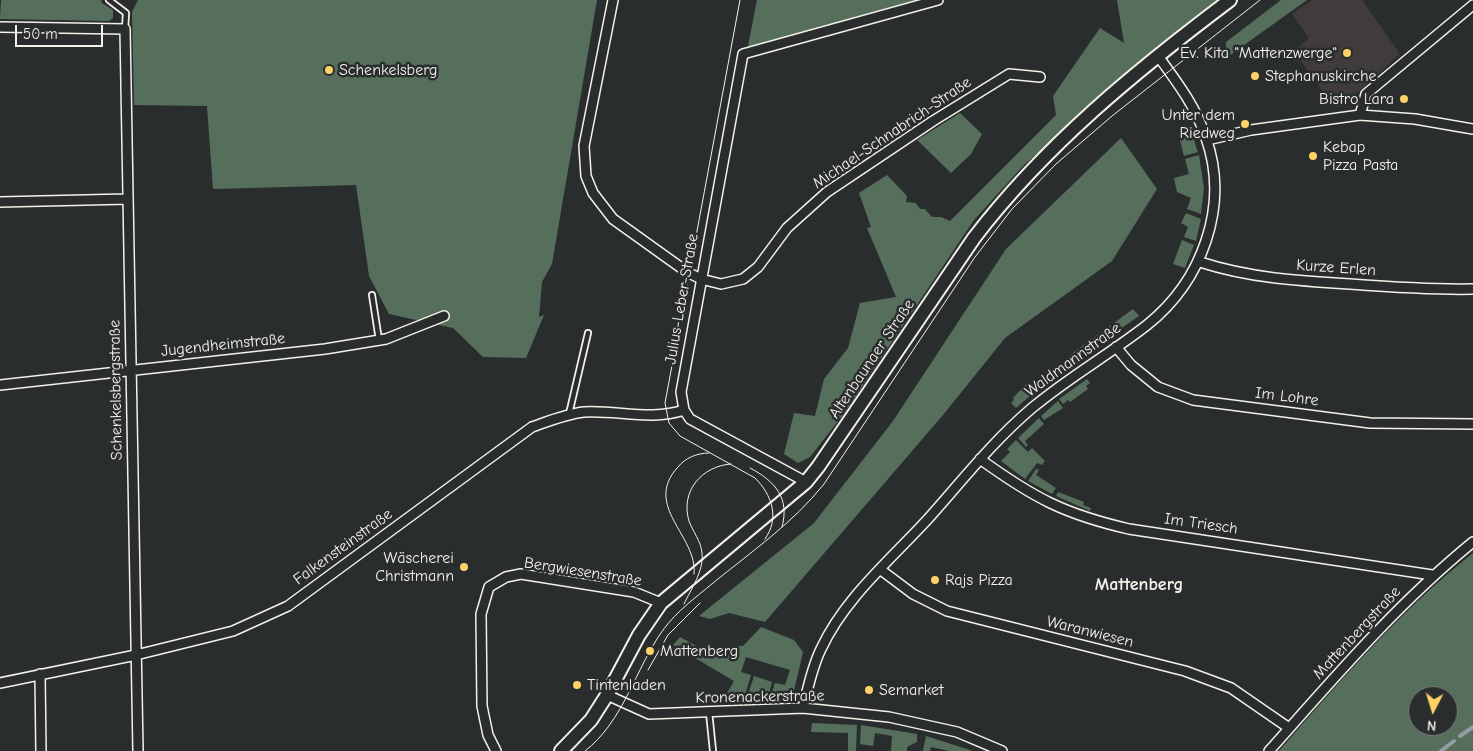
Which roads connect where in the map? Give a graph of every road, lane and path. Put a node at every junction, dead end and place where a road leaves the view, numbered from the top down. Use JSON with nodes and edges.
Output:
{"nodes":[{"id":1,"x":108,"y":0,"type":"edge"},
{"id":2,"x":613,"y":0,"type":"edge"},
{"id":3,"x":938,"y":0,"type":"edge"},
{"id":4,"x":1230,"y":0,"type":"edge"},
{"id":5,"x":1473,"y":5,"type":"edge"},
{"id":6,"x":0,"y":27,"type":"edge"},
{"id":7,"x":125,"y":29,"type":"junction"},
{"id":8,"x":1158,"y":56,"type":"junction"},
{"id":9,"x":1040,"y":77,"type":"dead end"},
{"id":10,"x":1360,"y":115,"type":"junction"},
{"id":11,"x":1473,"y":129,"type":"edge"},
{"id":12,"x":1207,"y":140,"type":"junction"},
{"id":13,"x":127,"y":199,"type":"junction"},
{"id":14,"x":0,"y":202,"type":"edge"},
{"id":15,"x":1200,"y":262,"type":"junction"},
{"id":16,"x":701,"y":279,"type":"junction"},
{"id":17,"x":1473,"y":289,"type":"edge"},
{"id":18,"x":372,"y":295,"type":"dead end"},
{"id":19,"x":444,"y":316,"type":"dead end"},
{"id":20,"x":588,"y":333,"type":"dead end"},
{"id":21,"x":379,"y":340,"type":"junction"},
{"id":22,"x":1116,"y":347,"type":"junction"},
{"id":23,"x":131,"y":370,"type":"junction"},
{"id":24,"x":0,"y":385,"type":"edge"},
{"id":25,"x":684,"y":410,"type":"junction"},
{"id":26,"x":569,"y":415,"type":"junction"},
{"id":27,"x":1473,"y":424,"type":"edge"},
{"id":28,"x":980,"y":459,"type":"junction"},
{"id":29,"x":806,"y":482,"type":"junction"},
{"id":30,"x":1473,"y":542,"type":"edge"},
{"id":31,"x":881,"y":570,"type":"junction"},
{"id":32,"x":1432,"y":575,"type":"junction"},
{"id":33,"x":661,"y":603,"type":"junction"},
{"id":34,"x":136,"y":655,"type":"junction"},
{"id":35,"x":40,"y":674,"type":"junction"},
{"id":36,"x":0,"y":683,"type":"edge"},
{"id":37,"x":608,"y":695,"type":"junction"},
{"id":38,"x":803,"y":708,"type":"junction"},
{"id":39,"x":709,"y":712,"type":"junction"},
{"id":40,"x":1290,"y":728,"type":"junction"},
{"id":41,"x":41,"y":751,"type":"edge"},
{"id":42,"x":138,"y":751,"type":"edge"},
{"id":43,"x":496,"y":751,"type":"edge"},
{"id":44,"x":561,"y":751,"type":"edge"},
{"id":45,"x":713,"y":751,"type":"edge"},
{"id":46,"x":1002,"y":751,"type":"edge"},
{"id":47,"x":1269,"y":751,"type":"edge"}],
"edges":[{"from":1,"to":7,"type":"lane"},
{"from":2,"to":16,"type":"street"},
{"from":3,"to":16,"type":"street","name":"Julius-Leber-Straße"},
{"from":4,"to":8,"type":"main road","name":"Altenbaunaer Straße"},
{"from":5,"to":10,"type":"street"},
{"from":6,"to":7,"type":"street"},
{"from":7,"to":13,"type":"street","name":"Schenkelsbergstraße"},
{"from":8,"to":12,"type":"street","name":"Waldmannstraße"},
{"from":8,"to":29,"type":"main road","name":"Altenbaunaer Straße"},
{"from":9,"to":16,"type":"street","name":"Michael-Schnabrich-Straße"},
{"from":10,"to":11,"type":"street"},
{"from":10,"to":12,"type":"street"},
{"from":12,"to":15,"type":"street","name":"Waldmannstraße"},
{"from":13,"to":14,"type":"street"},
{"from":13,"to":23,"type":"street","name":"Schenkelsbergstraße"},
{"from":15,"to":17,"type":"street","name":"Kurze Erlen"},
{"from":15,"to":22,"type":"street","name":"Waldmannstraße"},
{"from":16,"to":25,"type":"street","name":"Julius-Leber-Straße"},
{"from":18,"to":21,"type":"lane"},
{"from":19,"to":21,"type":"street","name":"Jugendheimstraße"},
{"from":20,"to":26,"type":"lane"},
{"from":21,"to":23,"type":"street","name":"Jugendheimstraße"},
{"from":22,"to":27,"type":"street","name":"Im Lohre"},
{"from":22,"to":28,"type":"street","name":"Waldmannstraße"},
{"from":23,"to":24,"type":"street","name":"Jugendheimstraße"},
{"from":23,"to":34,"type":"street","name":"Schenkelsbergstraße"},
{"from":25,"to":26,"type":"street","name":"Falkensteinstraße"},
{"from":25,"to":29,"type":"street"},
{"from":26,"to":34,"type":"street","name":"Falkensteinstraße"},
{"from":28,"to":31,"type":"street","name":"Waldmannstraße"},
{"from":28,"to":32,"type":"street","name":"Im Triesch"},
{"from":29,"to":33,"type":"main road","name":"Altenbaunaer Straße"},
{"from":30,"to":32,"type":"street","name":"Mattenbergstraße"},
{"from":31,"to":38,"type":"street","name":"Waldmannstraße"},
{"from":31,"to":40,"type":"street","name":"Waranwiesen"},
{"from":32,"to":40,"type":"street","name":"Mattenbergstraße"},
{"from":33,"to":37,"type":"main road","name":"Altenbaunaer Straße"},
{"from":33,"to":43,"type":"street","name":"Bergwiesenstraße"},
{"from":34,"to":35,"type":"street","name":"Falkensteinstraße"},
{"from":34,"to":42,"type":"street","name":"Schenkelsbergstraße"},
{"from":35,"to":36,"type":"street","name":"Falkensteinstraße"},
{"from":35,"to":41,"type":"street"},
{"from":37,"to":39,"type":"street","name":"Kronenackerstraße"},
{"from":37,"to":44,"type":"main road","name":"Altenbaunaer Straße"},
{"from":38,"to":39,"type":"street","name":"Kronenackerstraße"},
{"from":38,"to":46,"type":"street","name":"Kronenackerstraße"},
{"from":39,"to":45,"type":"lane"},
{"from":40,"to":47,"type":"street","name":"Mattenbergstraße"}]}
